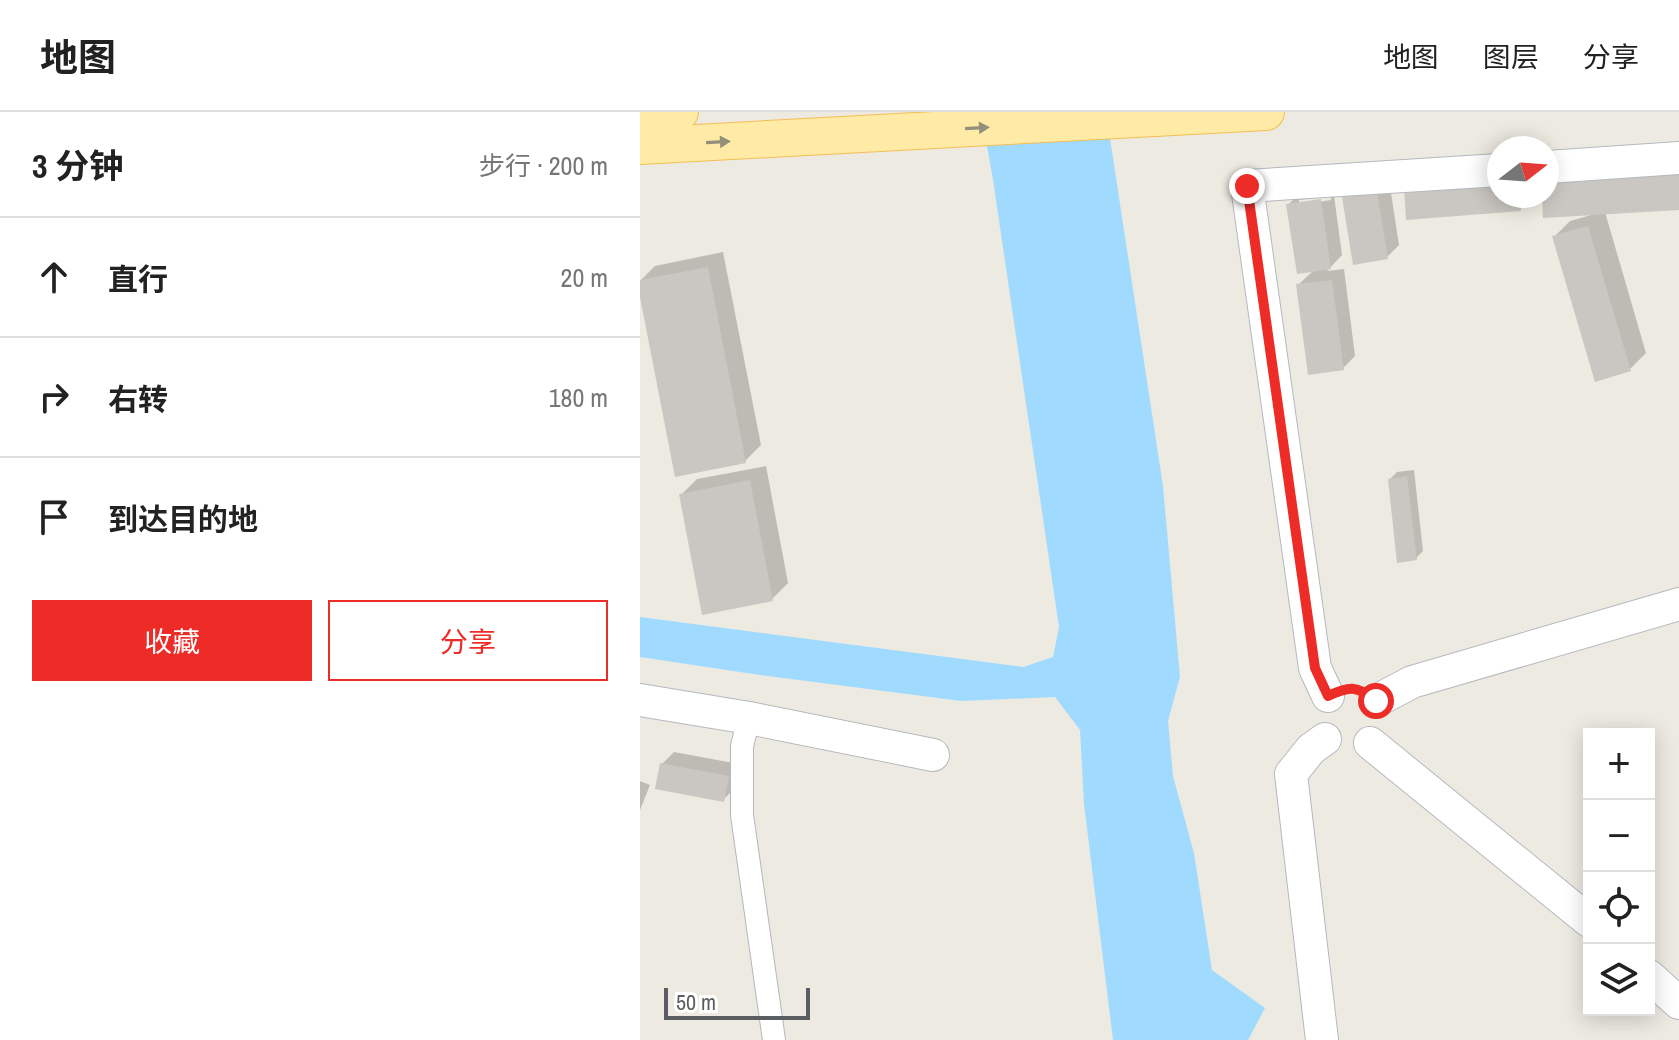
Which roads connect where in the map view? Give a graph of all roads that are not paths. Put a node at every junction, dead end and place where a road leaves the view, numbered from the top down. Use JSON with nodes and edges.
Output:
{"nodes":[{"id":1,"x":680,"y":112,"type":"edge"},
{"id":2,"x":1266,"y":112,"type":"edge"},
{"id":3,"x":640,"y":114,"type":"edge"},
{"id":4,"x":640,"y":146,"type":"edge"},
{"id":5,"x":1679,"y":158,"type":"edge"},
{"id":6,"x":1559,"y":166,"type":"edge"},
{"id":7,"x":1487,"y":171,"type":"edge"},
{"id":8,"x":1679,"y":604,"type":"edge"},
{"id":9,"x":1328,"y":696,"type":"junction"},
{"id":10,"x":640,"y":700,"type":"edge"},
{"id":11,"x":1376,"y":701,"type":"junction"},
{"id":12,"x":749,"y":718,"type":"junction"},
{"id":13,"x":1325,"y":739,"type":"junction"},
{"id":14,"x":1370,"y":743,"type":"junction"},
{"id":15,"x":933,"y":755,"type":"dead end"},
{"id":16,"x":1583,"y":916,"type":"edge"},
{"id":17,"x":1655,"y":981,"type":"edge"},
{"id":18,"x":1679,"y":1003,"type":"edge"},
{"id":19,"x":774,"y":1040,"type":"edge"},
{"id":20,"x":1322,"y":1040,"type":"edge"}],
"edges":[{"from":1,"to":3,"type":"main road"},
{"from":4,"to":2,"type":"main road","one_way":true},
{"from":5,"to":6,"type":"street"},
{"from":7,"to":9,"type":"street"},
{"from":8,"to":11,"type":"street"},
{"from":9,"to":11,"type":"street"},
{"from":9,"to":13,"type":"street"},
{"from":10,"to":12,"type":"street"},
{"from":11,"to":14,"type":"street"},
{"from":12,"to":15,"type":"street"},
{"from":12,"to":19,"type":"street"},
{"from":13,"to":14,"type":"street"},
{"from":13,"to":20,"type":"street"},
{"from":14,"to":16,"type":"street"},
{"from":17,"to":18,"type":"street"}]}
